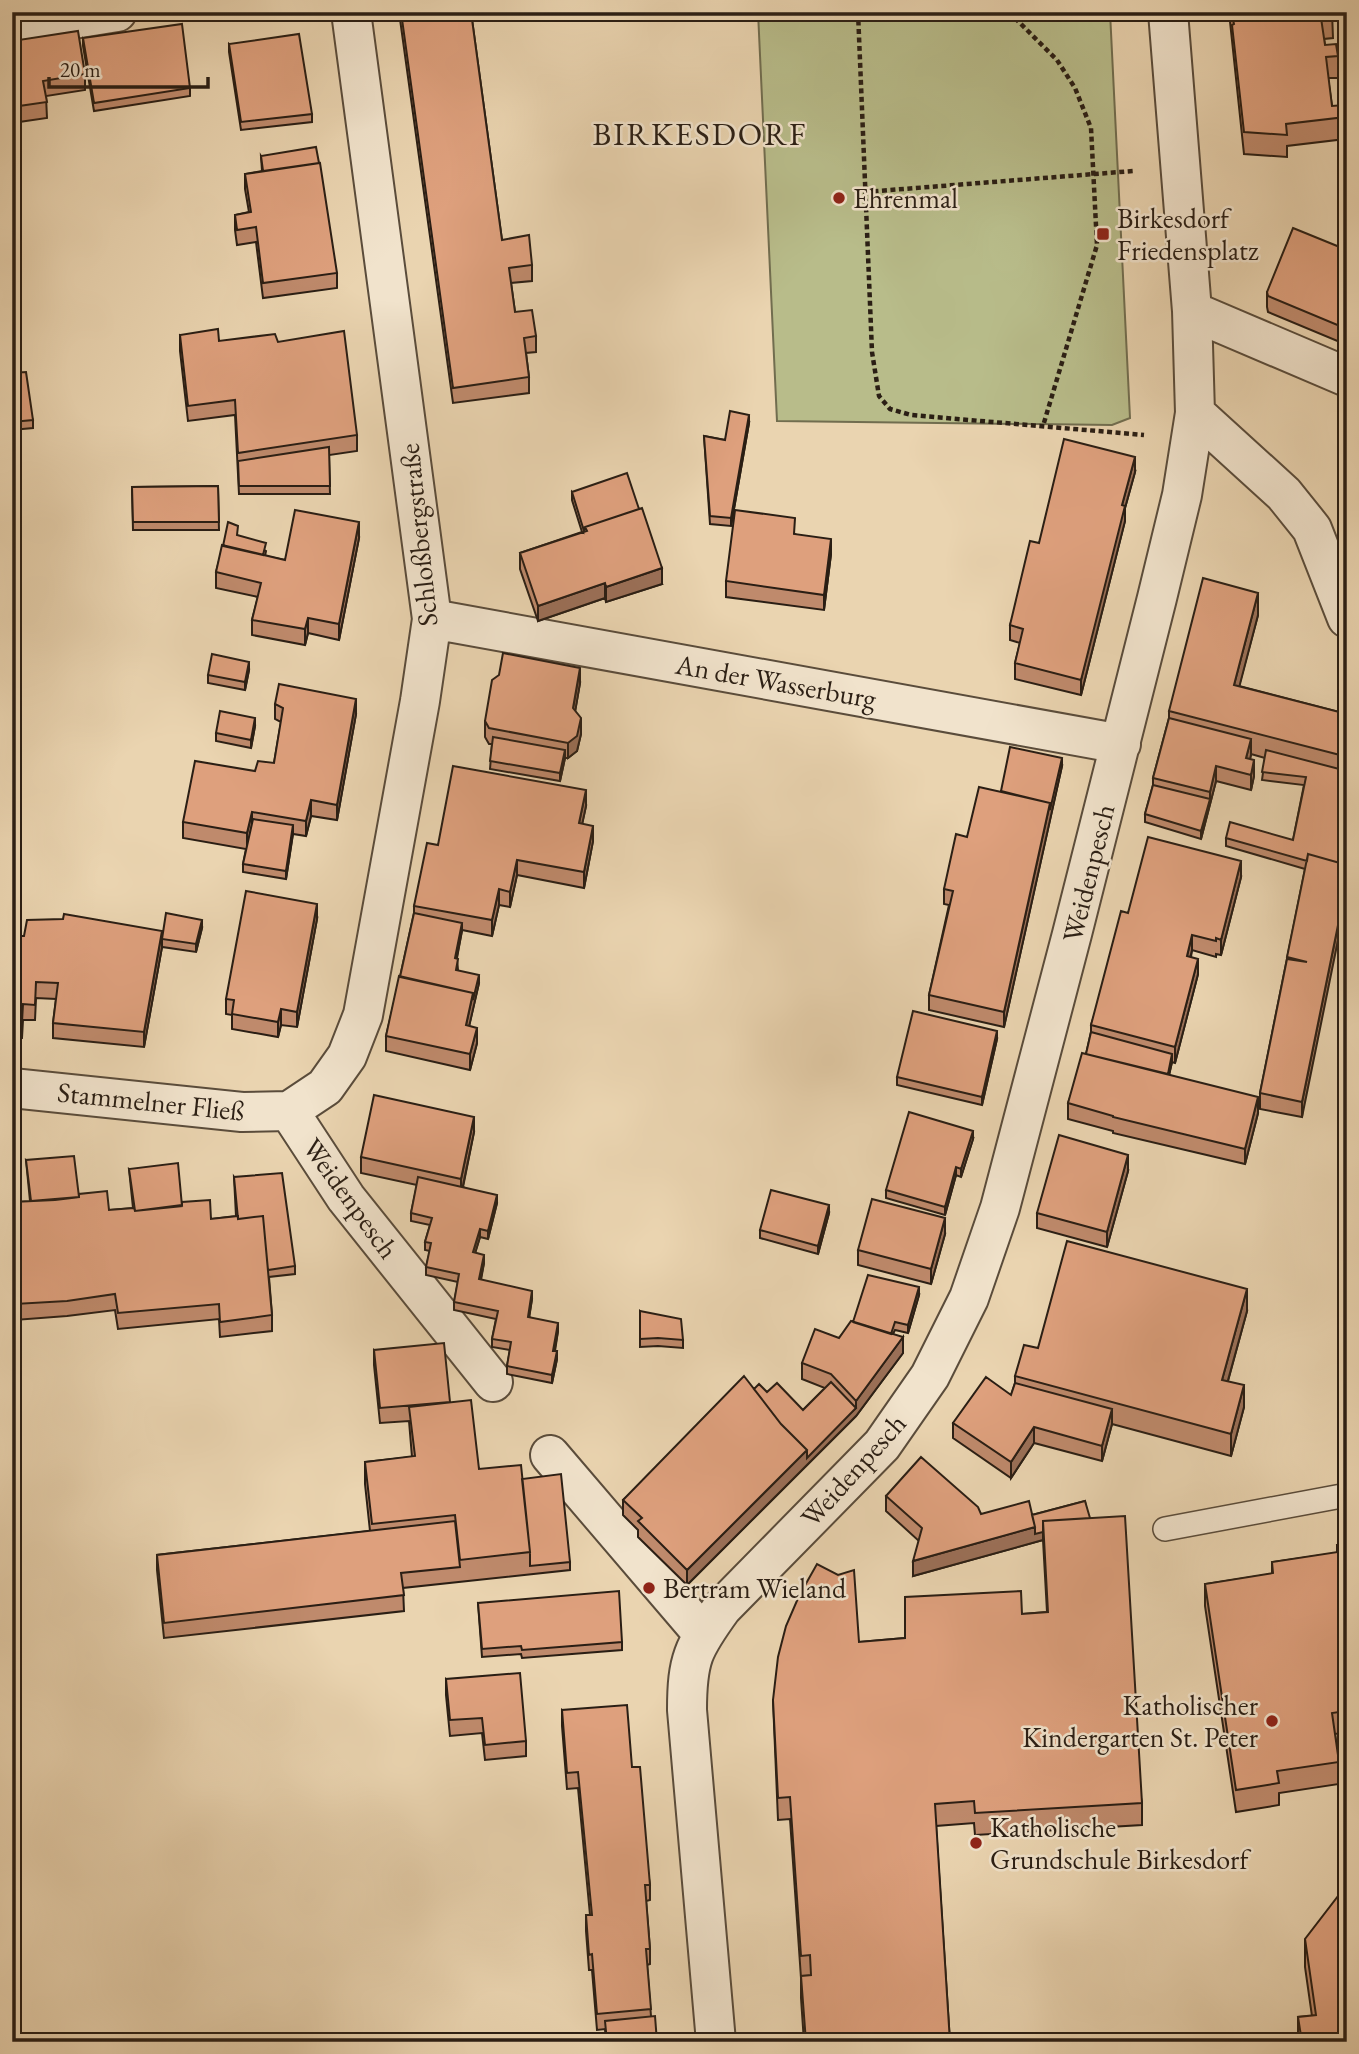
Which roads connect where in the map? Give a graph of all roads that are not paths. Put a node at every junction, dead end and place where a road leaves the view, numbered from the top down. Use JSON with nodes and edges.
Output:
{"nodes":[{"id":1,"x":117,"y":12,"type":"edge"},
{"id":2,"x":351,"y":12,"type":"edge"},
{"id":3,"x":1168,"y":12,"type":"edge"},
{"id":4,"x":12,"y":29,"type":"edge"},
{"id":5,"x":1192,"y":311,"type":"junction"},
{"id":6,"x":1347,"y":377,"type":"edge"},
{"id":7,"x":1193,"y":426,"type":"junction"},
{"id":8,"x":1347,"y":618,"type":"edge"},
{"id":9,"x":432,"y":620,"type":"junction"},
{"id":10,"x":1121,"y":744,"type":"junction"},
{"id":11,"x":12,"y":1088,"type":"edge"},
{"id":12,"x":289,"y":1111,"type":"junction"},
{"id":13,"x":493,"y":1382,"type":"dead end"},
{"id":14,"x":550,"y":1455,"type":"dead end"},
{"id":15,"x":1347,"y":1495,"type":"edge"},
{"id":16,"x":1165,"y":1528,"type":"dead end"},
{"id":17,"x":703,"y":1634,"type":"junction"},
{"id":18,"x":716,"y":2042,"type":"edge"}],
"edges":[{"from":1,"to":4,"type":"street"},
{"from":2,"to":9,"type":"street","name":"Schloßbergstraße"},
{"from":3,"to":5,"type":"street","name":"Weidenpesch"},
{"from":5,"to":6,"type":"street"},
{"from":5,"to":7,"type":"street","name":"Weidenpesch"},
{"from":7,"to":8,"type":"street"},
{"from":7,"to":10,"type":"street","name":"Weidenpesch"},
{"from":9,"to":10,"type":"street","name":"An der Wasserburg"},
{"from":9,"to":12,"type":"street","name":"Schloßbergstraße"},
{"from":10,"to":17,"type":"street","name":"Weidenpesch"},
{"from":11,"to":12,"type":"street","name":"Stammelner Fließ"},
{"from":12,"to":13,"type":"street","name":"Weidenpesch"},
{"from":14,"to":17,"type":"street"},
{"from":15,"to":16,"type":"lane"},
{"from":17,"to":18,"type":"street","name":"Weidenpesch"}]}
